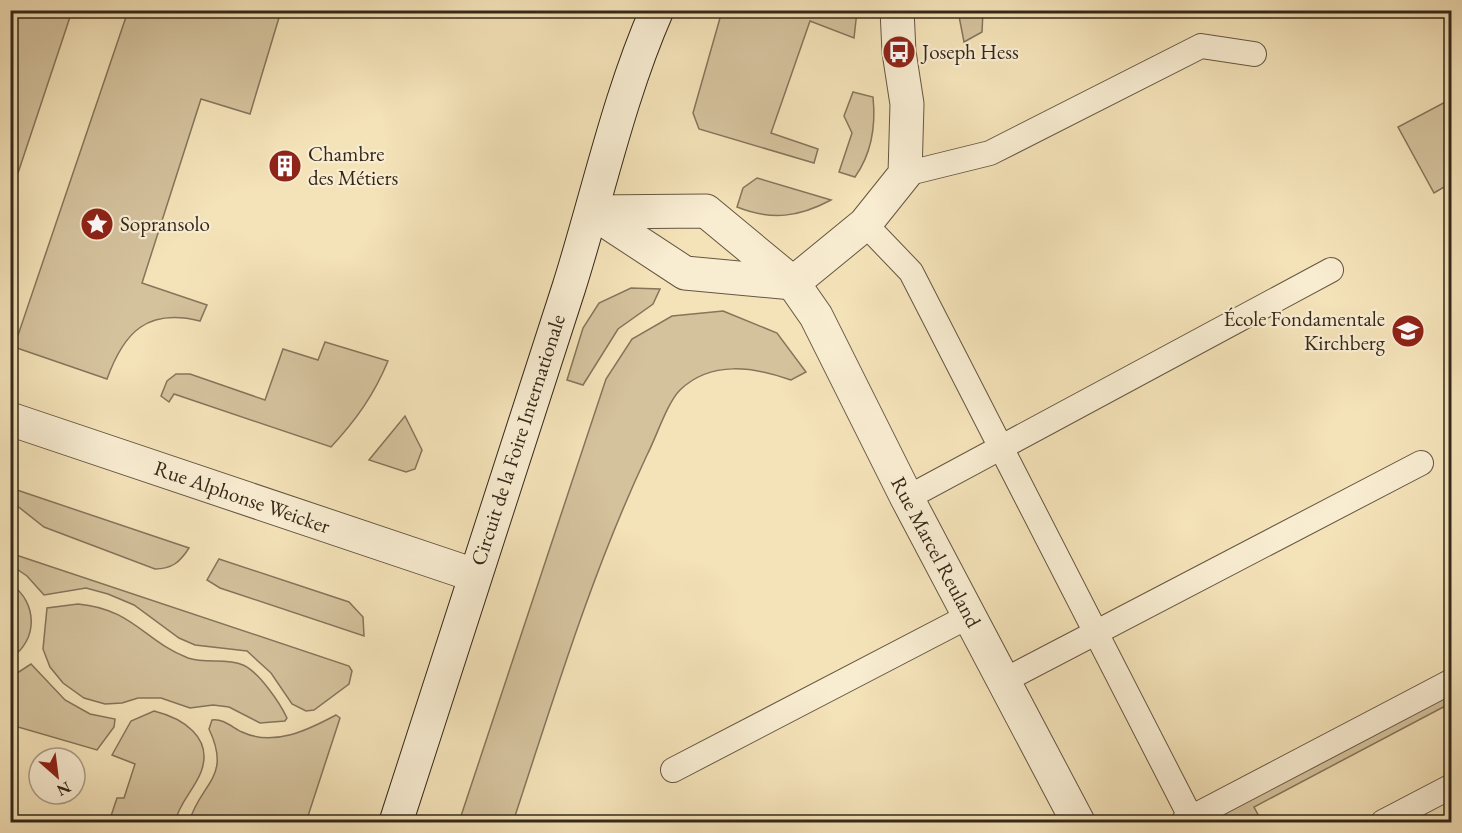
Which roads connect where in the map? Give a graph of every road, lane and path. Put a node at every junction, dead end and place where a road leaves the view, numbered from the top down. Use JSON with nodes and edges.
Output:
{"nodes":[{"id":1,"x":637,"y":10,"type":"edge"},
{"id":2,"x":657,"y":10,"type":"edge"},
{"id":3,"x":897,"y":10,"type":"edge"},
{"id":4,"x":1254,"y":54,"type":"dead end"},
{"id":5,"x":637,"y":56,"type":"junction"},
{"id":6,"x":904,"y":174,"type":"junction"},
{"id":7,"x":592,"y":212,"type":"junction"},
{"id":8,"x":865,"y":224,"type":"junction"},
{"id":9,"x":1331,"y":270,"type":"dead end"},
{"id":10,"x":793,"y":283,"type":"junction"},
{"id":11,"x":10,"y":419,"type":"edge"},
{"id":12,"x":1000,"y":448,"type":"junction"},
{"id":13,"x":1421,"y":464,"type":"dead end"},
{"id":14,"x":907,"y":498,"type":"junction"},
{"id":15,"x":474,"y":575,"type":"junction"},
{"id":16,"x":969,"y":616,"type":"junction"},
{"id":17,"x":1095,"y":633,"type":"junction"},
{"id":18,"x":1004,"y":681,"type":"junction"},
{"id":19,"x":1452,"y":681,"type":"edge"},
{"id":20,"x":673,"y":770,"type":"dead end"},
{"id":21,"x":1452,"y":786,"type":"edge"},
{"id":22,"x":1189,"y":821,"type":"edge"},
{"id":23,"x":396,"y":822,"type":"edge"},
{"id":24,"x":1078,"y":822,"type":"edge"},
{"id":25,"x":1383,"y":822,"type":"edge"}],
"edges":[{"from":1,"to":5,"type":"street","name":"Circuit de la Foire Internationale"},
{"from":2,"to":5,"type":"street","name":"Circuit de la Foire Internationale"},
{"from":3,"to":6,"type":"street"},
{"from":4,"to":6,"type":"lane"},
{"from":5,"to":7,"type":"street","name":"Circuit de la Foire Internationale"},
{"from":6,"to":8,"type":"street"},
{"from":7,"to":10,"type":"street"},
{"from":7,"to":10,"type":"street","name":"Rue Marcel Reuland"},
{"from":7,"to":15,"type":"street","name":"Circuit de la Foire Internationale"},
{"from":8,"to":10,"type":"street"},
{"from":8,"to":12,"type":"lane"},
{"from":9,"to":12,"type":"lane"},
{"from":10,"to":14,"type":"street","name":"Rue Marcel Reuland"},
{"from":11,"to":15,"type":"street","name":"Rue Alphonse Weicker"},
{"from":12,"to":14,"type":"lane"},
{"from":12,"to":17,"type":"lane"},
{"from":13,"to":17,"type":"lane"},
{"from":14,"to":16,"type":"street","name":"Rue Marcel Reuland"},
{"from":15,"to":23,"type":"street","name":"Circuit de la Foire Internationale"},
{"from":16,"to":18,"type":"street","name":"Rue Marcel Reuland"},
{"from":16,"to":20,"type":"lane"},
{"from":17,"to":18,"type":"lane"},
{"from":17,"to":22,"type":"lane"},
{"from":18,"to":24,"type":"street","name":"Rue Marcel Reuland"},
{"from":19,"to":22,"type":"lane"},
{"from":21,"to":25,"type":"lane"}]}
